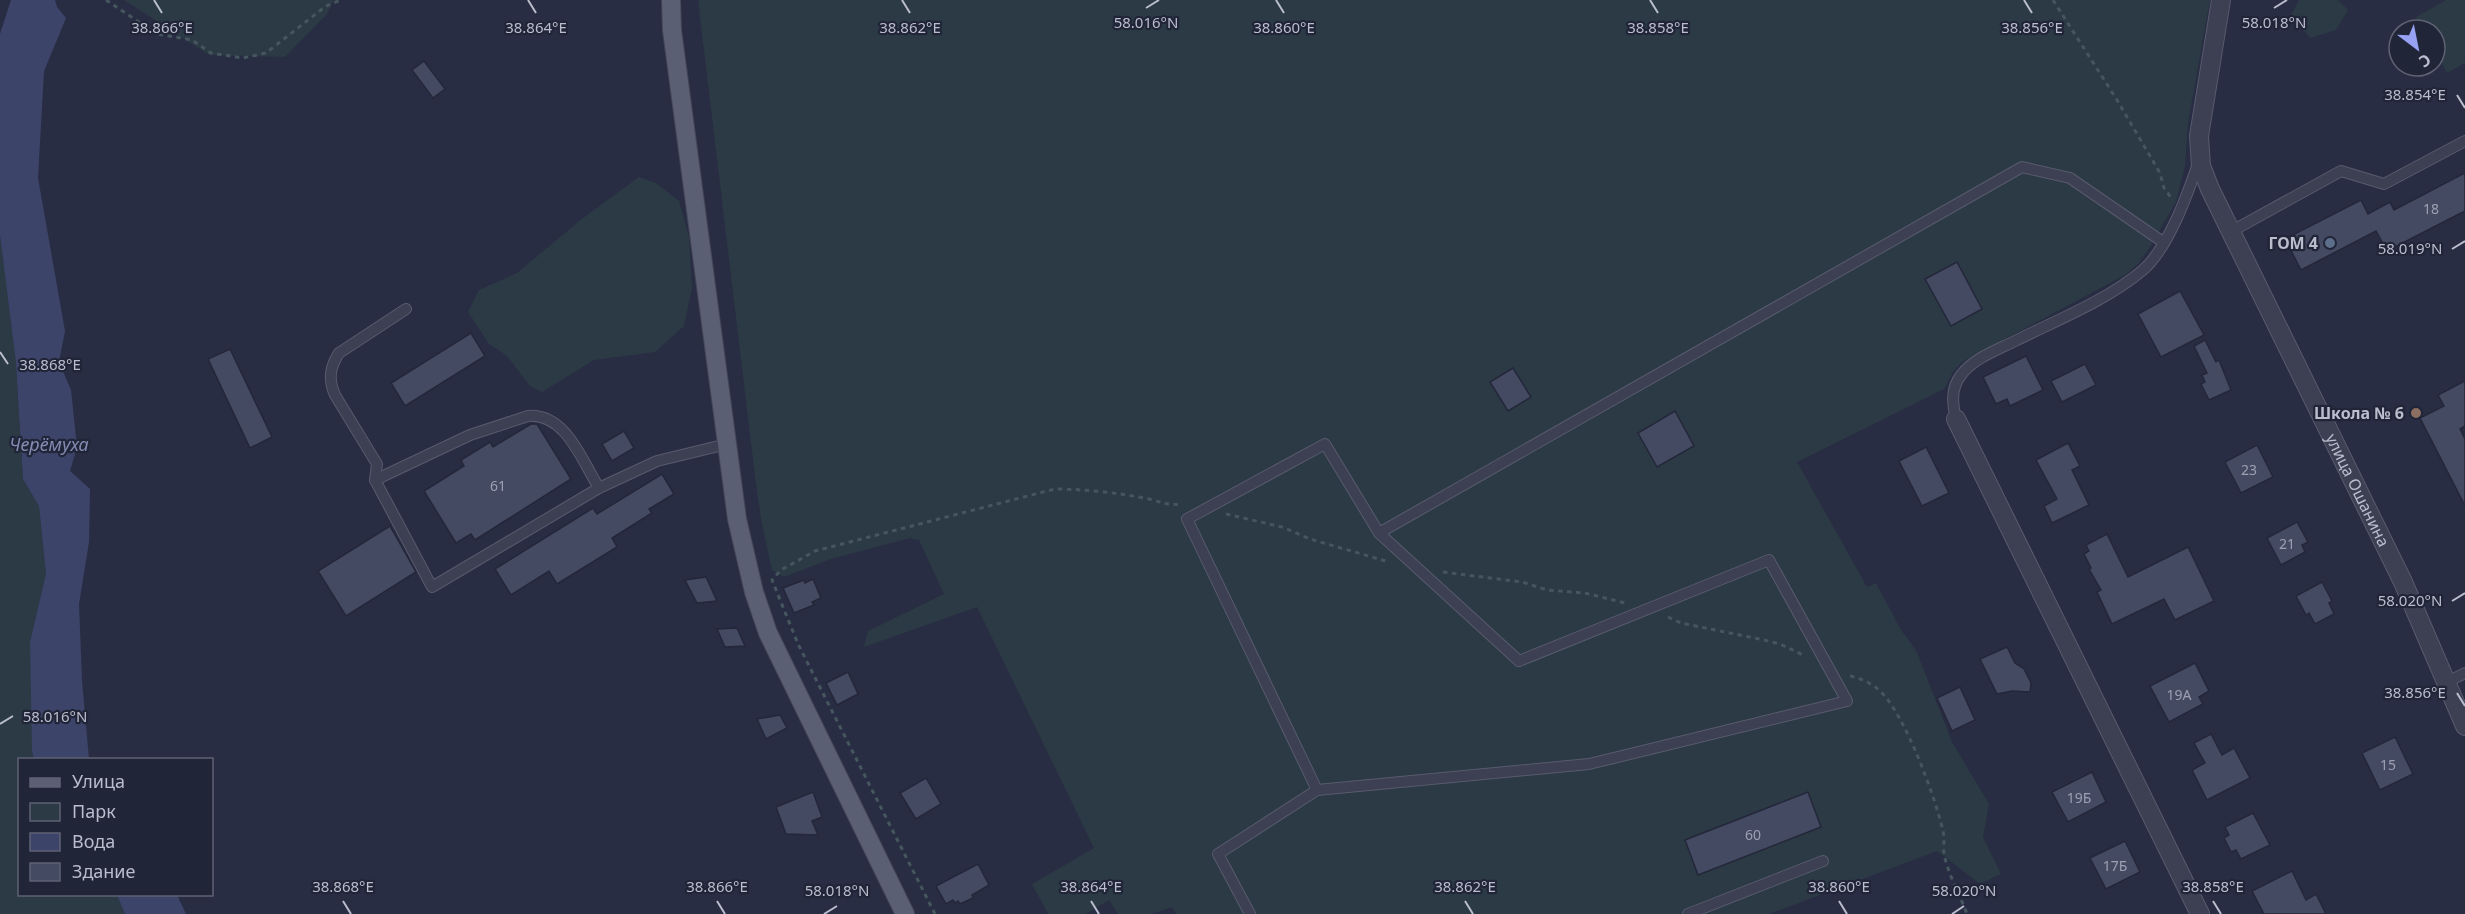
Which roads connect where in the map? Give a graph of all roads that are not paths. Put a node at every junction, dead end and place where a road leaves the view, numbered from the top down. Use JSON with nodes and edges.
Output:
{"nodes":[{"id":1,"x":670,"y":0,"type":"edge"},
{"id":2,"x":2221,"y":0,"type":"edge"},
{"id":3,"x":2465,"y":141,"type":"edge"},
{"id":4,"x":2200,"y":159,"type":"junction"},
{"id":5,"x":2232,"y":231,"type":"junction"},
{"id":6,"x":2163,"y":242,"type":"junction"},
{"id":7,"x":406,"y":309,"type":"dead end"},
{"id":8,"x":1956,"y":419,"type":"joint"},
{"id":9,"x":727,"y":444,"type":"junction"},
{"id":10,"x":375,"y":480,"type":"junction"},
{"id":11,"x":598,"y":488,"type":"junction"},
{"id":12,"x":1378,"y":533,"type":"junction"},
{"id":13,"x":2465,"y":673,"type":"edge"},
{"id":14,"x":2447,"y":682,"type":"junction"},
{"id":15,"x":2465,"y":726,"type":"edge"},
{"id":16,"x":1317,"y":790,"type":"junction"},
{"id":17,"x":1823,"y":861,"type":"dead end"},
{"id":18,"x":1694,"y":913,"type":"edge"},
{"id":19,"x":905,"y":914,"type":"edge"},
{"id":20,"x":1250,"y":914,"type":"edge"},
{"id":21,"x":2200,"y":914,"type":"edge"}],
"edges":[{"from":1,"to":9,"type":"main road"},
{"from":2,"to":4,"type":"street","name":"улица Ошанина"},
{"from":3,"to":5,"type":"lane"},
{"from":4,"to":5,"type":"street","name":"улица Ошанина"},
{"from":4,"to":6,"type":"lane"},
{"from":5,"to":14,"type":"street","name":"улица Ошанина"},
{"from":6,"to":8,"type":"lane"},
{"from":6,"to":12,"type":"lane"},
{"from":7,"to":10,"type":"lane"},
{"from":8,"to":21,"type":"street"},
{"from":9,"to":11,"type":"lane"},
{"from":9,"to":19,"type":"main road"},
{"from":10,"to":11,"type":"lane"},
{"from":10,"to":11,"type":"lane"},
{"from":12,"to":16,"type":"lane"},
{"from":12,"to":16,"type":"lane"},
{"from":13,"to":14,"type":"lane"},
{"from":14,"to":15,"type":"street","name":"улица Ошанина"},
{"from":16,"to":20,"type":"lane"},
{"from":17,"to":18,"type":"lane"}]}
